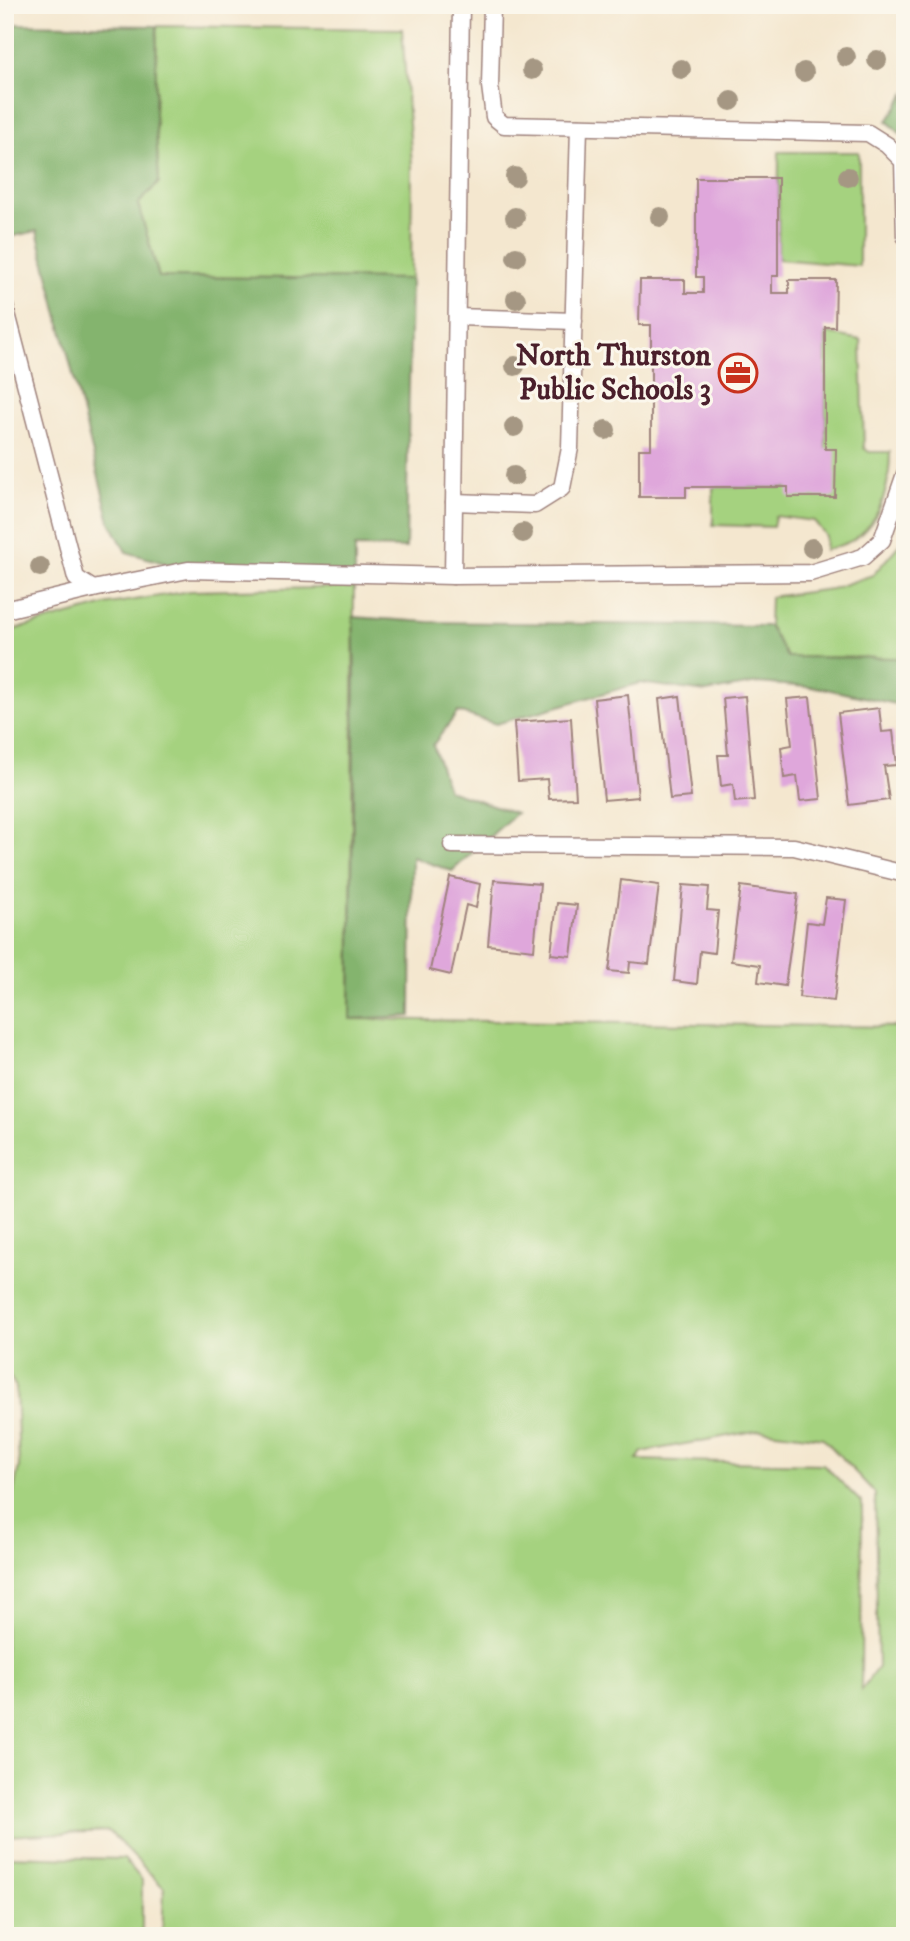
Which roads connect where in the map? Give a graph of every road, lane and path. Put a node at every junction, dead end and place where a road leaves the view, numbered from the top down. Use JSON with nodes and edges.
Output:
{"nodes":[{"id":1,"x":461,"y":5,"type":"edge"},
{"id":2,"x":492,"y":5,"type":"edge"},
{"id":3,"x":579,"y":127,"type":"junction"},
{"id":4,"x":905,"y":236,"type":"edge"},
{"id":5,"x":5,"y":306,"type":"edge"},
{"id":6,"x":457,"y":317,"type":"junction"},
{"id":7,"x":574,"y":321,"type":"junction"},
{"id":8,"x":905,"y":474,"type":"edge"},
{"id":9,"x":454,"y":502,"type":"junction"},
{"id":10,"x":453,"y":576,"type":"junction"},
{"id":11,"x":93,"y":589,"type":"junction"},
{"id":12,"x":5,"y":610,"type":"edge"},
{"id":13,"x":452,"y":845,"type":"dead end"},
{"id":14,"x":904,"y":873,"type":"edge"}],
"edges":[{"from":1,"to":6,"type":"lane"},
{"from":2,"to":3,"type":"lane"},
{"from":3,"to":4,"type":"lane"},
{"from":3,"to":7,"type":"lane"},
{"from":5,"to":11,"type":"lane"},
{"from":6,"to":7,"type":"lane"},
{"from":6,"to":9,"type":"lane"},
{"from":7,"to":9,"type":"lane"},
{"from":8,"to":10,"type":"lane"},
{"from":9,"to":10,"type":"lane"},
{"from":10,"to":11,"type":"lane"},
{"from":11,"to":12,"type":"lane"},
{"from":13,"to":14,"type":"lane"}]}
